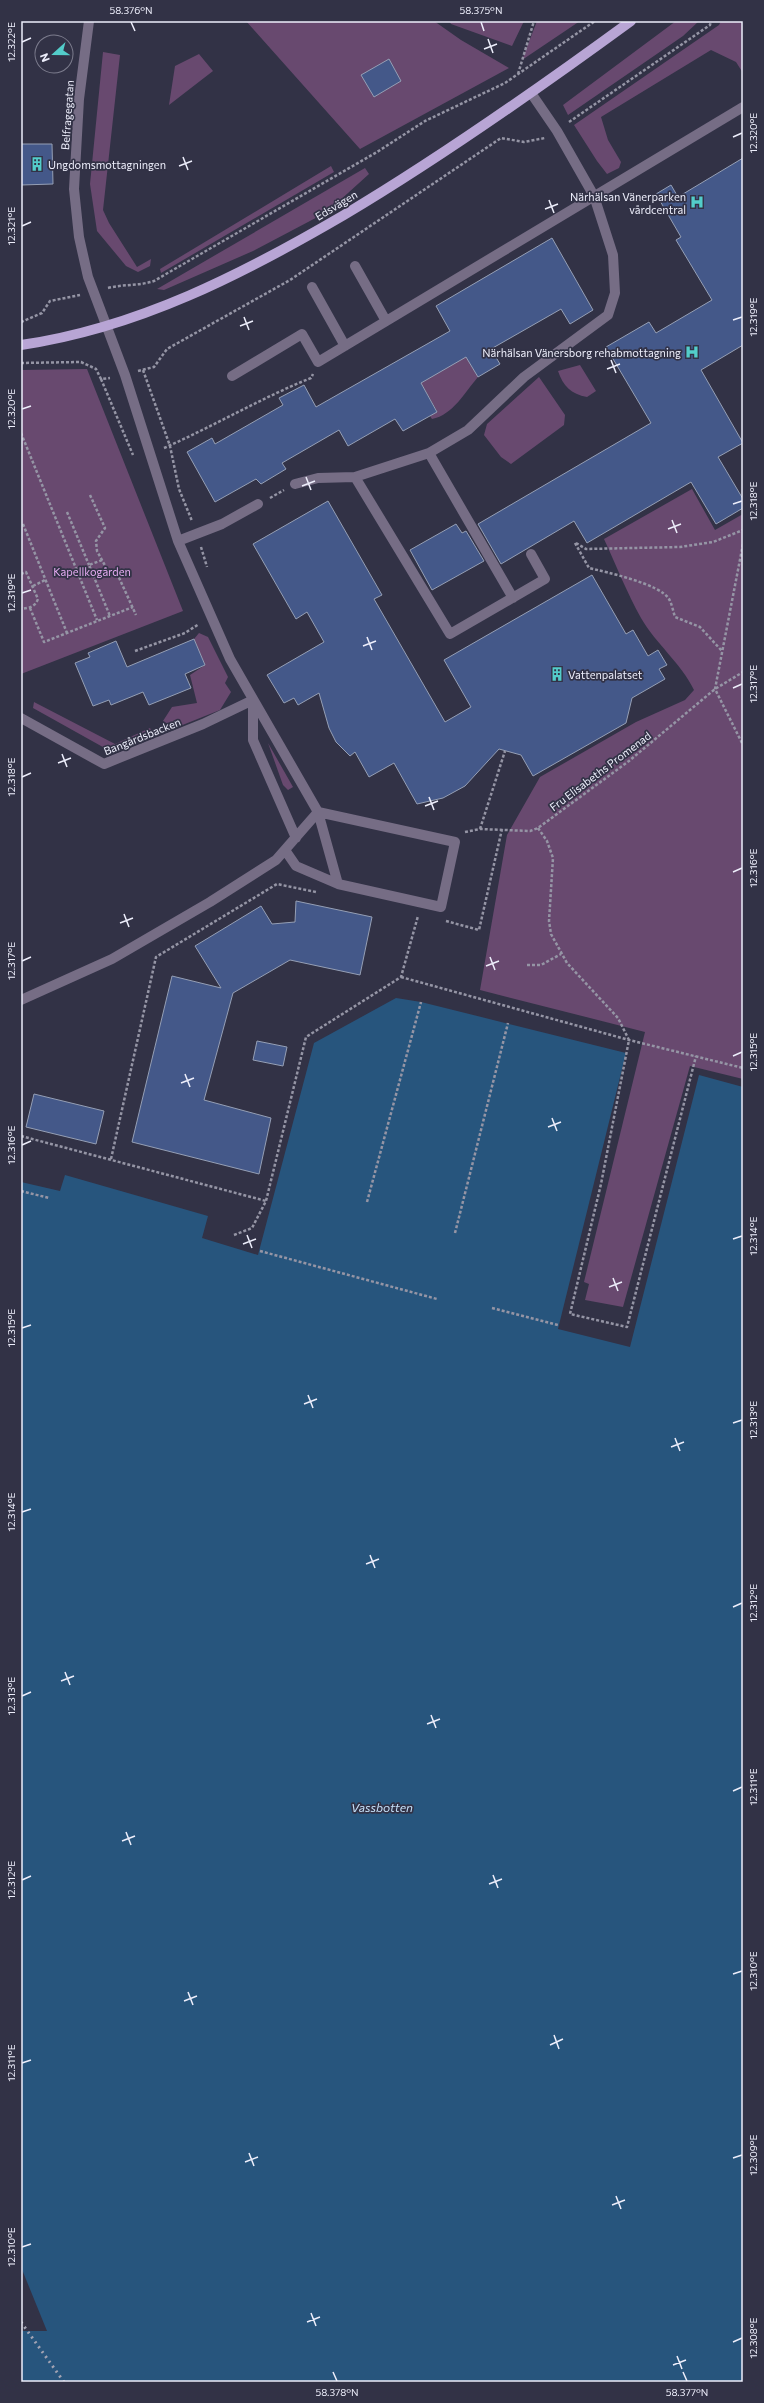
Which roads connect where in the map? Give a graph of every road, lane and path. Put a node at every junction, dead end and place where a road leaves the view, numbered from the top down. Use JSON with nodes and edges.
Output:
{"nodes":[{"id":1,"x":89,"y":21,"type":"edge"},
{"id":2,"x":534,"y":21,"type":"edge"},
{"id":3,"x":595,"y":21,"type":"edge"},
{"id":4,"x":631,"y":21,"type":"edge"},
{"id":5,"x":711,"y":21,"type":"edge"},
{"id":6,"x":518,"y":74,"type":"junction"},
{"id":7,"x":531,"y":93,"type":"junction"},
{"id":8,"x":743,"y":107,"type":"edge"},
{"id":9,"x":557,"y":131,"type":"junction"},
{"id":10,"x":594,"y":196,"type":"junction"},
{"id":11,"x":355,"y":266,"type":"dead end"},
{"id":12,"x":312,"y":287,"type":"dead end"},
{"id":13,"x":94,"y":292,"type":"junction"},
{"id":14,"x":386,"y":321,"type":"junction"},
{"id":15,"x":21,"y":322,"type":"edge"},
{"id":16,"x":107,"y":326,"type":"junction"},
{"id":17,"x":21,"y":345,"type":"edge"},
{"id":18,"x":345,"y":346,"type":"junction"},
{"id":19,"x":318,"y":362,"type":"junction"},
{"id":20,"x":21,"y":363,"type":"edge"},
{"id":21,"x":143,"y":370,"type":"junction"},
{"id":22,"x":125,"y":374,"type":"junction"},
{"id":23,"x":232,"y":376,"type":"dead end"},
{"id":24,"x":101,"y":380,"type":"junction"},
{"id":25,"x":21,"y":433,"type":"edge"},
{"id":26,"x":170,"y":446,"type":"junction"},
{"id":27,"x":429,"y":453,"type":"junction"},
{"id":28,"x":149,"y":455,"type":"junction"},
{"id":29,"x":134,"y":457,"type":"dead end"},
{"id":30,"x":355,"y":478,"type":"junction"},
{"id":31,"x":295,"y":484,"type":"joint"},
{"id":32,"x":90,"y":495,"type":"dead end"},
{"id":33,"x":258,"y":504,"type":"joint"},
{"id":34,"x":67,"y":512,"type":"dead end"},
{"id":35,"x":23,"y":524,"type":"dead end"},
{"id":36,"x":743,"y":530,"type":"edge"},
{"id":37,"x":197,"y":534,"type":"junction"},
{"id":38,"x":178,"y":541,"type":"junction"},
{"id":39,"x":743,"y":544,"type":"edge"},
{"id":40,"x":531,"y":554,"type":"dead end"},
{"id":41,"x":102,"y":560,"type":"junction"},
{"id":42,"x":89,"y":565,"type":"junction"},
{"id":43,"x":208,"y":570,"type":"dead end"},
{"id":44,"x":21,"y":574,"type":"edge"},
{"id":45,"x":44,"y":580,"type":"junction"},
{"id":46,"x":32,"y":586,"type":"junction"},
{"id":47,"x":513,"y":598,"type":"junction"},
{"id":48,"x":133,"y":607,"type":"junction"},
{"id":49,"x":30,"y":608,"type":"junction"},
{"id":50,"x":21,"y":609,"type":"edge"},
{"id":51,"x":136,"y":615,"type":"dead end"},
{"id":52,"x":110,"y":616,"type":"junction"},
{"id":53,"x":196,"y":617,"type":"dead end"},
{"id":54,"x":97,"y":620,"type":"junction"},
{"id":55,"x":67,"y":633,"type":"junction"},
{"id":56,"x":135,"y":651,"type":"dead end"},
{"id":57,"x":722,"y":651,"type":"junction"},
{"id":58,"x":743,"y":672,"type":"edge"},
{"id":59,"x":716,"y":689,"type":"junction"},
{"id":60,"x":253,"y":700,"type":"junction"},
{"id":61,"x":21,"y":718,"type":"edge"},
{"id":62,"x":743,"y":745,"type":"edge"},
{"id":63,"x":505,"y":751,"type":"dead end"},
{"id":64,"x":318,"y":812,"type":"junction"},
{"id":65,"x":538,"y":828,"type":"junction"},
{"id":66,"x":480,"y":829,"type":"junction"},
{"id":67,"x":502,"y":829,"type":"junction"},
{"id":68,"x":296,"y":838,"type":"junction"},
{"id":69,"x":455,"y":842,"type":"junction"},
{"id":70,"x":285,"y":850,"type":"junction"},
{"id":71,"x":338,"y":884,"type":"junction"},
{"id":72,"x":321,"y":893,"type":"dead end"},
{"id":73,"x":411,"y":912,"type":"dead end"},
{"id":74,"x":441,"y":920,"type":"dead end"},
{"id":75,"x":561,"y":954,"type":"junction"},
{"id":76,"x":527,"y":965,"type":"dead end"},
{"id":77,"x":401,"y":977,"type":"junction"},
{"id":78,"x":21,"y":1000,"type":"edge"},
{"id":79,"x":422,"y":1002,"type":"dead end"},
{"id":80,"x":508,"y":1023,"type":"dead end"},
{"id":81,"x":629,"y":1040,"type":"junction"},
{"id":82,"x":696,"y":1056,"type":"junction"},
{"id":83,"x":743,"y":1068,"type":"edge"},
{"id":84,"x":21,"y":1136,"type":"edge"},
{"id":85,"x":111,"y":1159,"type":"junction"},
{"id":86,"x":21,"y":1191,"type":"edge"},
{"id":87,"x":49,"y":1198,"type":"dead end"},
{"id":88,"x":266,"y":1200,"type":"junction"},
{"id":89,"x":367,"y":1202,"type":"dead end"},
{"id":90,"x":455,"y":1233,"type":"dead end"},
{"id":91,"x":234,"y":1235,"type":"dead end"},
{"id":92,"x":260,"y":1251,"type":"dead end"},
{"id":93,"x":438,"y":1299,"type":"dead end"},
{"id":94,"x":492,"y":1308,"type":"dead end"},
{"id":95,"x":558,"y":1325,"type":"dead end"}],
"edges":[{"from":1,"to":13,"type":"street","name":"Belfragegatan"},
{"from":2,"to":6,"type":"path"},
{"from":3,"to":6,"type":"path"},
{"from":4,"to":7,"type":"main road","name":"Edsvägen"},
{"from":5,"to":9,"type":"path"},
{"from":6,"to":13,"type":"path"},
{"from":7,"to":9,"type":"street"},
{"from":7,"to":16,"type":"main road","name":"Edsvägen"},
{"from":8,"to":10,"type":"street"},
{"from":9,"to":10,"type":"street"},
{"from":9,"to":21,"type":"path"},
{"from":10,"to":14,"type":"street"},
{"from":10,"to":27,"type":"street"},
{"from":11,"to":14,"type":"street"},
{"from":12,"to":18,"type":"street"},
{"from":13,"to":15,"type":"path"},
{"from":13,"to":16,"type":"street","name":"Belfragegatan"},
{"from":14,"to":18,"type":"street"},
{"from":16,"to":17,"type":"main road","name":"Edsvägen"},
{"from":16,"to":22,"type":"street","name":"Belfragegatan"},
{"from":18,"to":19,"type":"street"},
{"from":19,"to":23,"type":"street"},
{"from":19,"to":26,"type":"path"},
{"from":20,"to":24,"type":"path"},
{"from":21,"to":22,"type":"path"},
{"from":21,"to":26,"type":"path"},
{"from":22,"to":24,"type":"path"},
{"from":22,"to":28,"type":"street","name":"Belfragegatan"},
{"from":24,"to":29,"type":"path"},
{"from":25,"to":54,"type":"path"},
{"from":26,"to":28,"type":"path"},
{"from":26,"to":37,"type":"path"},
{"from":27,"to":30,"type":"street"},
{"from":27,"to":47,"type":"street"},
{"from":28,"to":38,"type":"street","name":"Belfragegatan"},
{"from":30,"to":31,"type":"street"},
{"from":30,"to":47,"type":"street"},
{"from":31,"to":33,"type":"path"},
{"from":32,"to":41,"type":"path"},
{"from":33,"to":37,"type":"street"},
{"from":34,"to":42,"type":"path"},
{"from":35,"to":45,"type":"path"},
{"from":36,"to":57,"type":"path"},
{"from":37,"to":38,"type":"street"},
{"from":37,"to":43,"type":"path"},
{"from":38,"to":60,"type":"street","name":"Belfragegatan"},
{"from":39,"to":57,"type":"path"},
{"from":40,"to":47,"type":"street"},
{"from":41,"to":42,"type":"path"},
{"from":41,"to":48,"type":"path"},
{"from":42,"to":52,"type":"path"},
{"from":44,"to":46,"type":"path"},
{"from":45,"to":46,"type":"path"},
{"from":45,"to":55,"type":"path"},
{"from":46,"to":49,"type":"path"},
{"from":48,"to":51,"type":"path"},
{"from":48,"to":52,"type":"path"},
{"from":49,"to":50,"type":"path"},
{"from":49,"to":55,"type":"path"},
{"from":52,"to":54,"type":"path"},
{"from":53,"to":56,"type":"path"},
{"from":54,"to":55,"type":"path"},
{"from":57,"to":59,"type":"path"},
{"from":58,"to":59,"type":"path","name":"Fru Elisabeths Promenad"},
{"from":59,"to":62,"type":"path"},
{"from":59,"to":65,"type":"path","name":"Fru Elisabeths Promenad"},
{"from":60,"to":61,"type":"street","name":"Bangårdsbacken"},
{"from":60,"to":64,"type":"street","name":"Belfragegatan"},
{"from":60,"to":68,"type":"street"},
{"from":63,"to":66,"type":"path"},
{"from":64,"to":68,"type":"street"},
{"from":64,"to":69,"type":"street"},
{"from":64,"to":71,"type":"street","name":"Belfragegatan"},
{"from":65,"to":67,"type":"path","name":"Fru Elisabeths Promenad"},
{"from":65,"to":75,"type":"path"},
{"from":66,"to":67,"type":"path","name":"Fru Elisabeths Promenad"},
{"from":66,"to":69,"type":"path","name":"Fru Elisabeths Promenad"},
{"from":67,"to":74,"type":"path"},
{"from":68,"to":70,"type":"street"},
{"from":69,"to":71,"type":"street"},
{"from":70,"to":71,"type":"street"},
{"from":70,"to":78,"type":"street"},
{"from":72,"to":85,"type":"path"},
{"from":73,"to":77,"type":"path"},
{"from":75,"to":76,"type":"path"},
{"from":75,"to":81,"type":"path"},
{"from":77,"to":81,"type":"path"},
{"from":77,"to":88,"type":"path"},
{"from":79,"to":89,"type":"path"},
{"from":80,"to":90,"type":"path"},
{"from":81,"to":82,"type":"path"},
{"from":81,"to":82,"type":"path"},
{"from":82,"to":83,"type":"path"},
{"from":84,"to":85,"type":"path"},
{"from":85,"to":88,"type":"path"},
{"from":86,"to":87,"type":"path"},
{"from":88,"to":91,"type":"path"},
{"from":92,"to":93,"type":"path"},
{"from":94,"to":95,"type":"path"}]}
